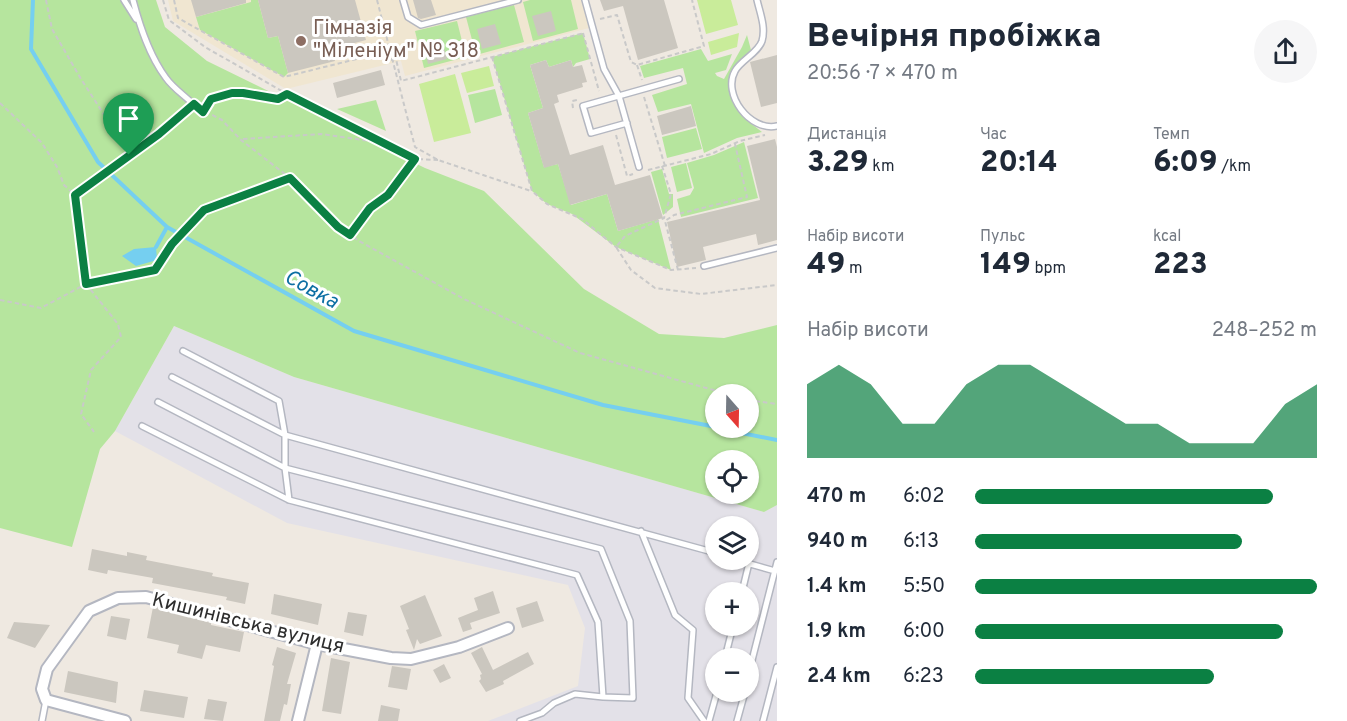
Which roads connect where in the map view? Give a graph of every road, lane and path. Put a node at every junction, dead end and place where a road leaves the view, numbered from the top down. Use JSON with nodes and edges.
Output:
{"nodes":[{"id":1,"x":46,"y":0,"type":"edge"},
{"id":2,"x":124,"y":0,"type":"edge"},
{"id":3,"x":133,"y":0,"type":"edge"},
{"id":4,"x":163,"y":0,"type":"edge"},
{"id":5,"x":174,"y":0,"type":"edge"},
{"id":6,"x":377,"y":0,"type":"edge"},
{"id":7,"x":403,"y":0,"type":"edge"},
{"id":8,"x":518,"y":0,"type":"edge"},
{"id":9,"x":585,"y":0,"type":"edge"},
{"id":10,"x":692,"y":0,"type":"edge"},
{"id":11,"x":757,"y":0,"type":"edge"},
{"id":12,"x":599,"y":19,"type":"dead end"},
{"id":13,"x":139,"y":23,"type":"junction"},
{"id":14,"x":593,"y":31,"type":"junction"},
{"id":15,"x":389,"y":51,"type":"junction"},
{"id":16,"x":492,"y":57,"type":"junction"},
{"id":17,"x":391,"y":60,"type":"junction"},
{"id":18,"x":637,"y":65,"type":"junction"},
{"id":19,"x":679,"y":79,"type":"dead end"},
{"id":20,"x":645,"y":89,"type":"junction"},
{"id":21,"x":287,"y":94,"type":"junction"},
{"id":22,"x":619,"y":96,"type":"junction"},
{"id":23,"x":0,"y":104,"type":"edge"},
{"id":24,"x":194,"y":104,"type":"junction"},
{"id":25,"x":203,"y":112,"type":"junction"},
{"id":26,"x":627,"y":123,"type":"junction"},
{"id":27,"x":777,"y":126,"type":"edge"},
{"id":28,"x":768,"y":135,"type":"dead end"},
{"id":29,"x":241,"y":140,"type":"junction"},
{"id":30,"x":380,"y":143,"type":"junction"},
{"id":31,"x":735,"y":144,"type":"junction"},
{"id":32,"x":129,"y":155,"type":"junction"},
{"id":33,"x":415,"y":159,"type":"junction"},
{"id":34,"x":438,"y":160,"type":"junction"},
{"id":35,"x":683,"y":161,"type":"dead end"},
{"id":36,"x":639,"y":166,"type":"dead end"},
{"id":37,"x":290,"y":178,"type":"junction"},
{"id":38,"x":532,"y":191,"type":"junction"},
{"id":39,"x":75,"y":195,"type":"junction"},
{"id":40,"x":350,"y":235,"type":"junction"},
{"id":41,"x":616,"y":247,"type":"junction"},
{"id":42,"x":777,"y":248,"type":"edge"},
{"id":43,"x":704,"y":266,"type":"joint"},
{"id":44,"x":678,"y":271,"type":"junction"},
{"id":45,"x":86,"y":284,"type":"junction"},
{"id":46,"x":777,"y":285,"type":"edge"},
{"id":47,"x":0,"y":300,"type":"edge"},
{"id":48,"x":183,"y":351,"type":"dead end"},
{"id":49,"x":172,"y":377,"type":"dead end"},
{"id":50,"x":705,"y":388,"type":"edge"},
{"id":51,"x":158,"y":402,"type":"dead end"},
{"id":52,"x":759,"y":402,"type":"edge"},
{"id":53,"x":777,"y":404,"type":"edge"},
{"id":54,"x":142,"y":426,"type":"dead end"},
{"id":55,"x":94,"y":432,"type":"dead end"},
{"id":56,"x":285,"y":435,"type":"junction"},
{"id":57,"x":285,"y":468,"type":"junction"},
{"id":58,"x":289,"y":500,"type":"junction"},
{"id":59,"x":641,"y":531,"type":"junction"},
{"id":60,"x":705,"y":550,"type":"edge"},
{"id":61,"x":777,"y":562,"type":"edge"},
{"id":62,"x":759,"y":566,"type":"edge"},
{"id":63,"x":775,"y":571,"type":"junction"},
{"id":64,"x":508,"y":628,"type":"dead end"},
{"id":65,"x":317,"y":644,"type":"junction"},
{"id":66,"x":755,"y":648,"type":"edge"},
{"id":67,"x":777,"y":667,"type":"edge"},
{"id":68,"x":603,"y":697,"type":"junction"},
{"id":69,"x":46,"y":700,"type":"junction"},
{"id":70,"x":715,"y":702,"type":"edge"},
{"id":71,"x":742,"y":702,"type":"edge"},
{"id":72,"x":42,"y":721,"type":"edge"},
{"id":73,"x":125,"y":721,"type":"edge"},
{"id":74,"x":298,"y":721,"type":"edge"},
{"id":75,"x":520,"y":721,"type":"edge"},
{"id":76,"x":704,"y":721,"type":"edge"},
{"id":77,"x":710,"y":721,"type":"edge"},
{"id":78,"x":737,"y":721,"type":"edge"},
{"id":79,"x":763,"y":721,"type":"edge"}],
"edges":[{"from":1,"to":32,"type":"path"},
{"from":2,"to":13,"type":"lane"},
{"from":3,"to":13,"type":"lane"},
{"from":4,"to":21,"type":"path"},
{"from":5,"to":15,"type":"path"},
{"from":6,"to":15,"type":"path"},
{"from":7,"to":8,"type":"lane"},
{"from":9,"to":14,"type":"lane"},
{"from":10,"to":18,"type":"path"},
{"from":11,"to":27,"type":"lane"},
{"from":12,"to":18,"type":"path"},
{"from":13,"to":24,"type":"lane"},
{"from":14,"to":16,"type":"path"},
{"from":14,"to":22,"type":"lane"},
{"from":15,"to":17,"type":"path"},
{"from":16,"to":17,"type":"path"},
{"from":16,"to":38,"type":"path"},
{"from":17,"to":34,"type":"path"},
{"from":18,"to":20,"type":"path"},
{"from":19,"to":20,"type":"lane"},
{"from":20,"to":22,"type":"lane"},
{"from":20,"to":41,"type":"path"},
{"from":21,"to":25,"type":"path"},
{"from":21,"to":30,"type":"path"},
{"from":22,"to":26,"type":"lane"},
{"from":22,"to":26,"type":"lane"},
{"from":23,"to":39,"type":"path"},
{"from":24,"to":25,"type":"path"},
{"from":24,"to":32,"type":"path"},
{"from":25,"to":29,"type":"path"},
{"from":26,"to":36,"type":"lane"},
{"from":28,"to":31,"type":"path"},
{"from":29,"to":30,"type":"path"},
{"from":29,"to":37,"type":"path"},
{"from":30,"to":33,"type":"path"},
{"from":31,"to":35,"type":"path"},
{"from":31,"to":44,"type":"path"},
{"from":32,"to":39,"type":"path"},
{"from":33,"to":34,"type":"path"},
{"from":33,"to":40,"type":"path"},
{"from":34,"to":38,"type":"path"},
{"from":37,"to":40,"type":"path"},
{"from":37,"to":45,"type":"path"},
{"from":38,"to":41,"type":"path"},
{"from":39,"to":45,"type":"path"},
{"from":40,"to":50,"type":"path"},
{"from":41,"to":44,"type":"path"},
{"from":41,"to":46,"type":"path"},
{"from":42,"to":43,"type":"lane"},
{"from":43,"to":44,"type":"path"},
{"from":45,"to":47,"type":"path"},
{"from":45,"to":55,"type":"path"},
{"from":48,"to":56,"type":"lane"},
{"from":49,"to":56,"type":"lane"},
{"from":51,"to":57,"type":"lane"},
{"from":52,"to":53,"type":"path"},
{"from":54,"to":58,"type":"lane"},
{"from":56,"to":57,"type":"lane"},
{"from":56,"to":59,"type":"lane"},
{"from":57,"to":58,"type":"lane"},
{"from":57,"to":68,"type":"lane"},
{"from":58,"to":68,"type":"lane"},
{"from":59,"to":60,"type":"lane"},
{"from":59,"to":76,"type":"lane"},
{"from":61,"to":63,"type":"lane"},
{"from":62,"to":63,"type":"lane"},
{"from":63,"to":66,"type":"lane"},
{"from":64,"to":65,"type":"street","name":"Кишинівська вулиця"},
{"from":65,"to":69,"type":"street","name":"Кишинівська вулиця"},
{"from":65,"to":74,"type":"street"},
{"from":67,"to":79,"type":"lane"},
{"from":68,"to":75,"type":"lane"},
{"from":69,"to":72,"type":"lane"},
{"from":69,"to":73,"type":"street"},
{"from":70,"to":77,"type":"lane"},
{"from":71,"to":78,"type":"lane"}]}
